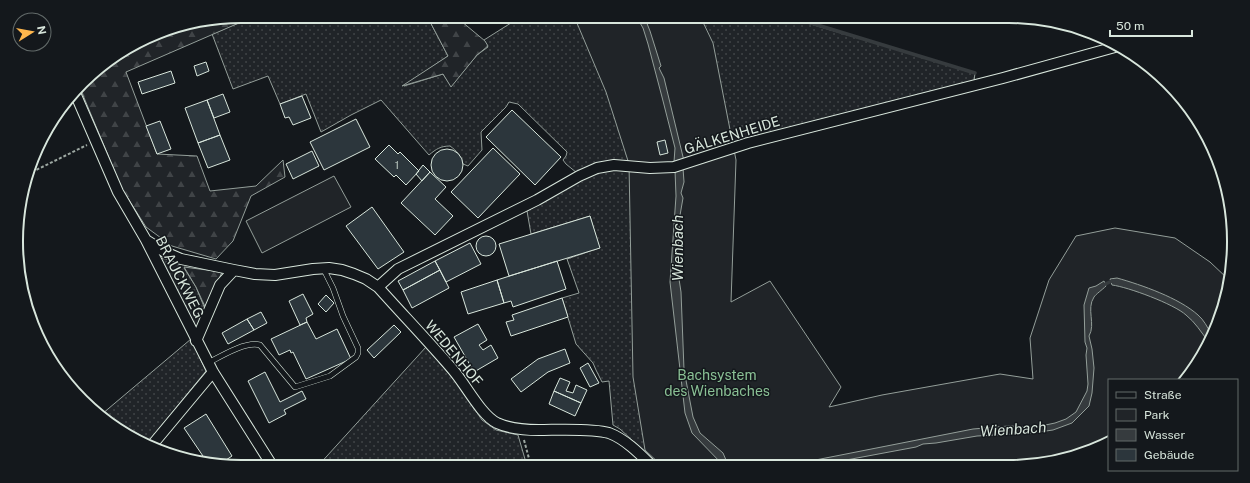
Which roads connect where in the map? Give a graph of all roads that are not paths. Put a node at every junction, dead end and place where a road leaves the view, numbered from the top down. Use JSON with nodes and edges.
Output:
{"nodes":[{"id":1,"x":1110,"y":48,"type":"edge"},
{"id":2,"x":77,"y":97,"type":"edge"},
{"id":3,"x":146,"y":240,"type":"junction"},
{"id":4,"x":323,"y":268,"type":"junction"},
{"id":5,"x":234,"y":270,"type":"junction"},
{"id":6,"x":378,"y":287,"type":"junction"},
{"id":7,"x":196,"y":341,"type":"junction"},
{"id":8,"x":208,"y":363,"type":"junction"},
{"id":9,"x":213,"y":372,"type":"junction"},
{"id":10,"x":155,"y":442,"type":"edge"},
{"id":11,"x":269,"y":460,"type":"edge"},
{"id":12,"x":645,"y":460,"type":"edge"}],
"edges":[{"from":1,"to":6,"type":"street","name":"GÄLKENHEIDE"},
{"from":2,"to":3,"type":"street","name":"BRAUCKWEG"},
{"from":3,"to":5,"type":"street","name":"WEDENHOF"},
{"from":3,"to":7,"type":"street","name":"BRAUCKWEG"},
{"from":4,"to":5,"type":"street","name":"WEDENHOF"},
{"from":4,"to":6,"type":"street","name":"WEDENHOF"},
{"from":4,"to":8,"type":"lane"},
{"from":5,"to":7,"type":"street"},
{"from":6,"to":12,"type":"street","name":"WEDENHOF"},
{"from":7,"to":8,"type":"street","name":"BRAUCKWEG"},
{"from":8,"to":9,"type":"street","name":"BRAUCKWEG"},
{"from":9,"to":10,"type":"street"},
{"from":9,"to":11,"type":"street","name":"BRAUCKWEG"}]}
